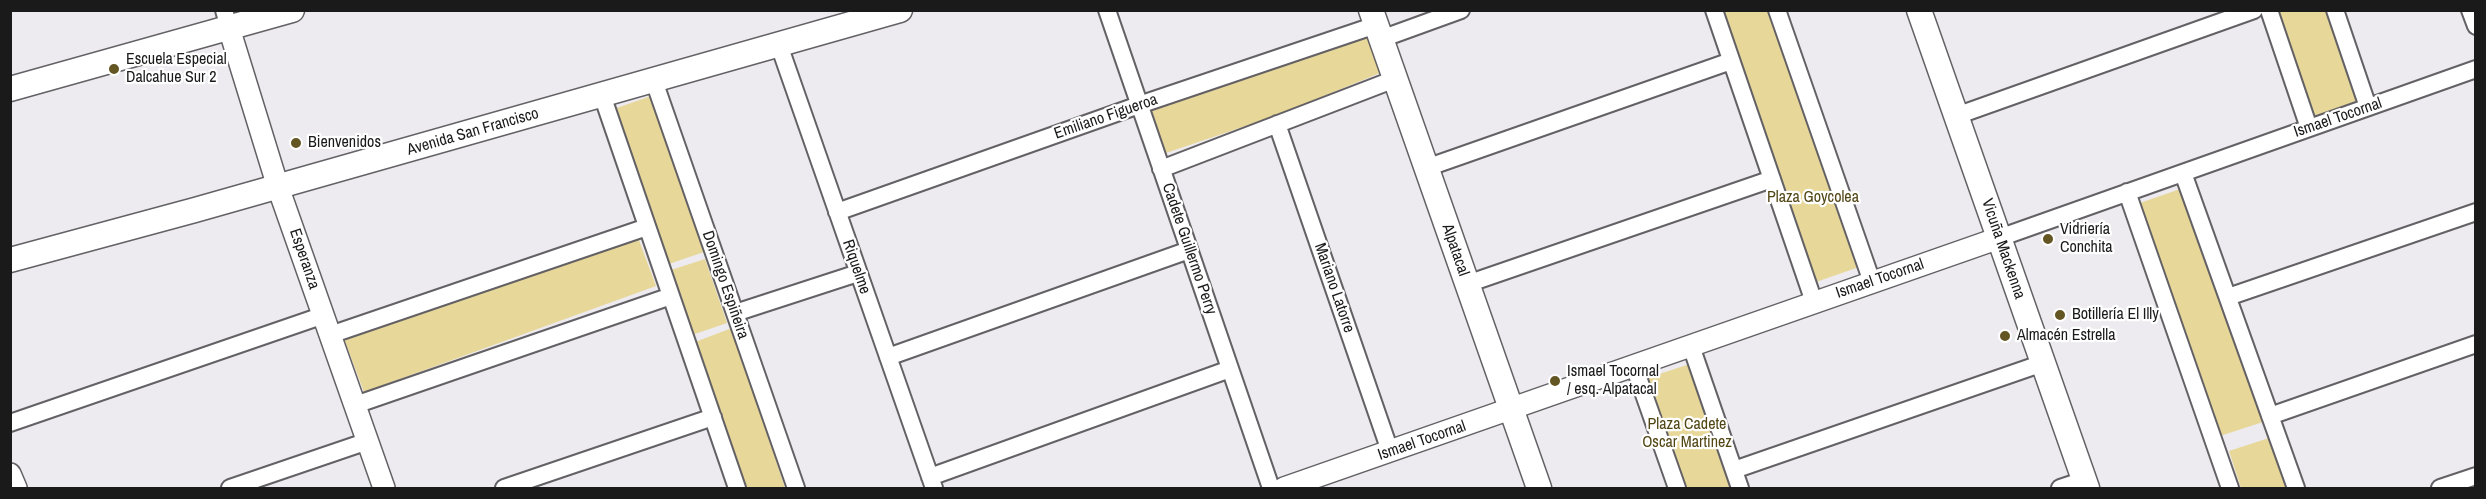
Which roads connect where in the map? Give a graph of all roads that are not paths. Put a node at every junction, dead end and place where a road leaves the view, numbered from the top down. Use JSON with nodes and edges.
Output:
{"nodes":[{"id":1,"x":292,"y":10,"type":"edge"},
{"id":2,"x":900,"y":10,"type":"edge"},
{"id":3,"x":1107,"y":10,"type":"edge"},
{"id":4,"x":1461,"y":10,"type":"edge"},
{"id":5,"x":1714,"y":10,"type":"edge"},
{"id":6,"x":1777,"y":10,"type":"edge"},
{"id":7,"x":1919,"y":10,"type":"edge"},
{"id":8,"x":2254,"y":10,"type":"edge"},
{"id":9,"x":2269,"y":10,"type":"edge"},
{"id":10,"x":2335,"y":10,"type":"edge"},
{"id":11,"x":2470,"y":10,"type":"edge"},
{"id":12,"x":226,"y":19,"type":"edge"},
{"id":13,"x":1376,"y":25,"type":"edge"},
{"id":14,"x":2475,"y":26,"type":"edge"},
{"id":15,"x":778,"y":45,"type":"junction"},
{"id":16,"x":1731,"y":61,"type":"junction"},
{"id":17,"x":2475,"y":69,"type":"edge"},
{"id":18,"x":1395,"y":79,"type":"junction"},
{"id":19,"x":654,"y":81,"type":"junction"},
{"id":20,"x":10,"y":89,"type":"edge"},
{"id":21,"x":602,"y":95,"type":"junction"},
{"id":22,"x":1139,"y":105,"type":"junction"},
{"id":23,"x":2368,"y":107,"type":"junction"},
{"id":24,"x":1956,"y":116,"type":"junction"},
{"id":25,"x":1277,"y":124,"type":"junction"},
{"id":26,"x":2309,"y":128,"type":"junction"},
{"id":27,"x":1426,"y":168,"type":"junction"},
{"id":28,"x":1161,"y":169,"type":"junction"},
{"id":29,"x":2183,"y":172,"type":"junction"},
{"id":30,"x":1772,"y":180,"type":"junction"},
{"id":31,"x":278,"y":187,"type":"junction"},
{"id":32,"x":2127,"y":192,"type":"junction"},
{"id":33,"x":837,"y":212,"type":"junction"},
{"id":34,"x":2475,"y":212,"type":"edge"},
{"id":35,"x":647,"y":227,"type":"junction"},
{"id":36,"x":1999,"y":237,"type":"junction"},
{"id":37,"x":1189,"y":250,"type":"junction"},
{"id":38,"x":10,"y":260,"type":"edge"},
{"id":39,"x":858,"y":273,"type":"junction"},
{"id":40,"x":1872,"y":282,"type":"junction"},
{"id":41,"x":1467,"y":284,"type":"junction"},
{"id":42,"x":671,"y":296,"type":"junction"},
{"id":43,"x":2228,"y":297,"type":"junction"},
{"id":44,"x":1814,"y":302,"type":"junction"},
{"id":45,"x":735,"y":313,"type":"junction"},
{"id":46,"x":327,"y":325,"type":"junction"},
{"id":47,"x":2475,"y":344,"type":"edge"},
{"id":48,"x":1691,"y":346,"type":"junction"},
{"id":49,"x":888,"y":357,"type":"junction"},
{"id":50,"x":2043,"y":363,"type":"junction"},
{"id":51,"x":1634,"y":366,"type":"junction"},
{"id":52,"x":1230,"y":369,"type":"junction"},
{"id":53,"x":355,"y":405,"type":"junction"},
{"id":54,"x":1512,"y":410,"type":"junction"},
{"id":55,"x":2270,"y":416,"type":"junction"},
{"id":56,"x":713,"y":417,"type":"junction"},
{"id":57,"x":10,"y":423,"type":"edge"},
{"id":58,"x":368,"y":441,"type":"junction"},
{"id":59,"x":1390,"y":452,"type":"junction"},
{"id":60,"x":1734,"y":470,"type":"junction"},
{"id":61,"x":10,"y":474,"type":"edge"},
{"id":62,"x":2475,"y":476,"type":"edge"},
{"id":63,"x":932,"y":483,"type":"edge"},
{"id":64,"x":2086,"y":484,"type":"edge"},
{"id":65,"x":238,"y":487,"type":"edge"},
{"id":66,"x":16,"y":489,"type":"edge"},
{"id":67,"x":384,"y":489,"type":"edge"},
{"id":68,"x":504,"y":489,"type":"edge"},
{"id":69,"x":737,"y":489,"type":"edge"},
{"id":70,"x":796,"y":489,"type":"edge"},
{"id":71,"x":1271,"y":489,"type":"edge"},
{"id":72,"x":1284,"y":489,"type":"edge"},
{"id":73,"x":1539,"y":489,"type":"edge"},
{"id":74,"x":1677,"y":489,"type":"edge"},
{"id":75,"x":1740,"y":489,"type":"edge"},
{"id":76,"x":2060,"y":489,"type":"edge"},
{"id":77,"x":2230,"y":489,"type":"edge"},
{"id":78,"x":2296,"y":489,"type":"edge"},
{"id":79,"x":2440,"y":489,"type":"edge"}],
"edges":[{"from":1,"to":12,"type":"main road"},
{"from":2,"to":15,"type":"main road","name":"Avenida San Francisco"},
{"from":3,"to":22,"type":"street","name":"Cadete Guillermo Perry"},
{"from":4,"to":13,"type":"street","name":"Emiliano Figueroa"},
{"from":5,"to":16,"type":"street"},
{"from":6,"to":40,"type":"street"},
{"from":7,"to":24,"type":"main road","name":"Vicuña Mackenna"},
{"from":8,"to":24,"type":"street"},
{"from":9,"to":26,"type":"street"},
{"from":10,"to":23,"type":"street"},
{"from":11,"to":14,"type":"street"},
{"from":12,"to":20,"type":"main road"},
{"from":12,"to":31,"type":"street","name":"Esperanza"},
{"from":13,"to":18,"type":"main road","name":"Alpatacal"},
{"from":13,"to":22,"type":"street","name":"Emiliano Figueroa"},
{"from":15,"to":19,"type":"main road","name":"Avenida San Francisco"},
{"from":15,"to":33,"type":"street","name":"Riquelme"},
{"from":16,"to":27,"type":"street"},
{"from":16,"to":30,"type":"street"},
{"from":17,"to":23,"type":"street","name":"Ismael Tocornal"},
{"from":18,"to":25,"type":"street"},
{"from":18,"to":27,"type":"main road","name":"Alpatacal"},
{"from":19,"to":21,"type":"main road","name":"Avenida San Francisco"},
{"from":19,"to":45,"type":"street","name":"Domingo Espiñeira"},
{"from":21,"to":31,"type":"main road","name":"Avenida San Francisco"},
{"from":21,"to":35,"type":"street"},
{"from":22,"to":28,"type":"street","name":"Cadete Guillermo Perry"},
{"from":22,"to":33,"type":"street","name":"Emiliano Figueroa"},
{"from":23,"to":26,"type":"street","name":"Ismael Tocornal"},
{"from":24,"to":36,"type":"main road","name":"Vicuña Mackenna"},
{"from":25,"to":28,"type":"street"},
{"from":25,"to":59,"type":"street","name":"Mariano Latorre"},
{"from":26,"to":29,"type":"street","name":"Ismael Tocornal"},
{"from":27,"to":41,"type":"main road","name":"Alpatacal"},
{"from":28,"to":37,"type":"street","name":"Cadete Guillermo Perry"},
{"from":29,"to":32,"type":"street","name":"Ismael Tocornal"},
{"from":29,"to":43,"type":"street"},
{"from":30,"to":41,"type":"street"},
{"from":30,"to":44,"type":"street"},
{"from":31,"to":38,"type":"main road","name":"Avenida San Francisco"},
{"from":31,"to":46,"type":"street","name":"Esperanza"},
{"from":32,"to":36,"type":"street","name":"Ismael Tocornal"},
{"from":32,"to":77,"type":"street"},
{"from":33,"to":39,"type":"street","name":"Riquelme"},
{"from":34,"to":43,"type":"street"},
{"from":35,"to":42,"type":"street"},
{"from":35,"to":46,"type":"street"},
{"from":36,"to":40,"type":"street","name":"Ismael Tocornal"},
{"from":36,"to":50,"type":"main road","name":"Vicuña Mackenna"},
{"from":37,"to":49,"type":"street"},
{"from":37,"to":52,"type":"street","name":"Cadete Guillermo Perry"},
{"from":39,"to":45,"type":"street"},
{"from":39,"to":49,"type":"street","name":"Riquelme"},
{"from":40,"to":44,"type":"street","name":"Ismael Tocornal"},
{"from":41,"to":54,"type":"main road","name":"Alpatacal"},
{"from":42,"to":53,"type":"street"},
{"from":42,"to":56,"type":"street"},
{"from":43,"to":55,"type":"street"},
{"from":44,"to":48,"type":"street","name":"Ismael Tocornal"},
{"from":45,"to":70,"type":"street","name":"Domingo Espiñeira"},
{"from":46,"to":53,"type":"street","name":"Esperanza"},
{"from":46,"to":57,"type":"street"},
{"from":47,"to":55,"type":"street"},
{"from":48,"to":51,"type":"street","name":"Ismael Tocornal"},
{"from":48,"to":60,"type":"street"},
{"from":49,"to":63,"type":"street","name":"Riquelme"},
{"from":50,"to":60,"type":"street"},
{"from":50,"to":64,"type":"main road","name":"Vicuña Mackenna"},
{"from":51,"to":54,"type":"street","name":"Ismael Tocornal"},
{"from":51,"to":74,"type":"street"},
{"from":52,"to":63,"type":"street"},
{"from":52,"to":71,"type":"street","name":"Cadete Guillermo Perry"},
{"from":53,"to":58,"type":"street","name":"Esperanza"},
{"from":54,"to":59,"type":"street","name":"Ismael Tocornal"},
{"from":54,"to":73,"type":"main road","name":"Alpatacal"},
{"from":55,"to":78,"type":"street"},
{"from":56,"to":68,"type":"street"},
{"from":56,"to":69,"type":"street"},
{"from":58,"to":65,"type":"street"},
{"from":58,"to":67,"type":"street","name":"Esperanza"},
{"from":59,"to":72,"type":"street","name":"Ismael Tocornal"},
{"from":60,"to":75,"type":"street"},
{"from":61,"to":66,"type":"street"},
{"from":62,"to":79,"type":"street"},
{"from":64,"to":76,"type":"street"}]}
